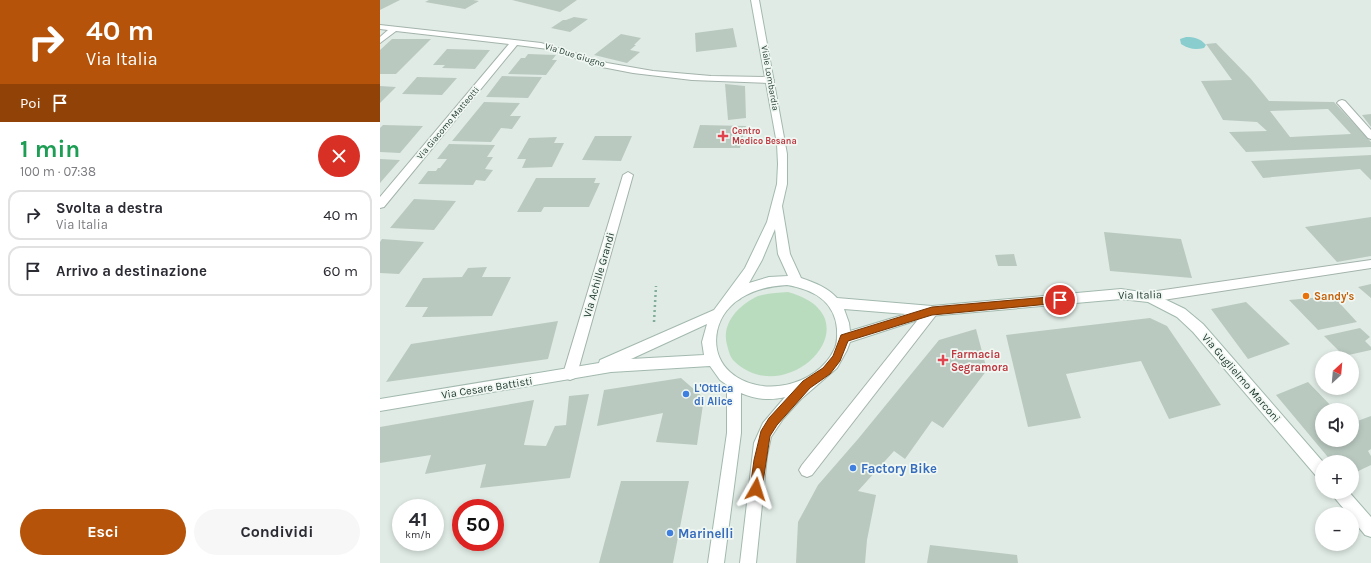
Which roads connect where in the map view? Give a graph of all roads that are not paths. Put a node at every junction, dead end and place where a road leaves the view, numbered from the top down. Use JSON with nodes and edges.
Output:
{"nodes":[{"id":1,"x":755,"y":0,"type":"edge"},
{"id":2,"x":380,"y":27,"type":"edge"},
{"id":3,"x":395,"y":28,"type":"junction"},
{"id":4,"x":380,"y":42,"type":"edge"},
{"id":5,"x":515,"y":42,"type":"junction"},
{"id":6,"x":770,"y":80,"type":"junction"},
{"id":7,"x":1342,"y":103,"type":"dead end"},
{"id":8,"x":1371,"y":136,"type":"edge"},
{"id":9,"x":628,"y":175,"type":"dead end"},
{"id":10,"x":380,"y":204,"type":"edge"},
{"id":11,"x":778,"y":204,"type":"junction"},
{"id":12,"x":1371,"y":264,"type":"edge"},
{"id":13,"x":796,"y":281,"type":"junction"},
{"id":14,"x":1150,"y":297,"type":"junction"},
{"id":15,"x":731,"y":299,"type":"junction"},
{"id":16,"x":835,"y":303,"type":"junction"},
{"id":17,"x":932,"y":311,"type":"junction"},
{"id":18,"x":717,"y":314,"type":"junction"},
{"id":19,"x":844,"y":338,"type":"junction"},
{"id":20,"x":714,"y":360,"type":"junction"},
{"id":21,"x":593,"y":369,"type":"junction"},
{"id":22,"x":570,"y":374,"type":"junction"},
{"id":23,"x":734,"y":384,"type":"junction"},
{"id":24,"x":806,"y":385,"type":"junction"},
{"id":25,"x":380,"y":405,"type":"edge"},
{"id":26,"x":1315,"y":464,"type":"edge"},
{"id":27,"x":807,"y":470,"type":"dead end"},
{"id":28,"x":1345,"y":499,"type":"edge"},
{"id":29,"x":1371,"y":529,"type":"edge"},
{"id":30,"x":716,"y":563,"type":"edge"},
{"id":31,"x":748,"y":563,"type":"edge"}],
"edges":[{"from":1,"to":6,"type":"street","name":"Viale Lombardia"},
{"from":2,"to":3,"type":"street","name":"Via Due Giugno"},
{"from":3,"to":4,"type":"street"},
{"from":3,"to":5,"type":"street","name":"Via Due Giugno"},
{"from":5,"to":6,"type":"street","name":"Via Due Giugno"},
{"from":5,"to":10,"type":"street","name":"Via Giacomo Matteotti"},
{"from":6,"to":11,"type":"street","name":"Viale Lombardia"},
{"from":7,"to":8,"type":"street"},
{"from":9,"to":22,"type":"street","name":"Via Achille Grandi"},
{"from":11,"to":13,"type":"street","name":"Viale Lombardia"},
{"from":11,"to":15,"type":"street","name":"Viale Lombardia"},
{"from":12,"to":14,"type":"street","name":"Via Italia"},
{"from":13,"to":15,"type":"street","name":"Viale Lombardia"},
{"from":13,"to":16,"type":"street","name":"Viale Lombardia"},
{"from":14,"to":17,"type":"street","name":"Via Italia"},
{"from":14,"to":26,"type":"street","name":"Via Guglielmo Marconi"},
{"from":15,"to":18,"type":"street","name":"Viale Lombardia"},
{"from":16,"to":17,"type":"street","name":"Via Italia"},
{"from":16,"to":19,"type":"street","name":"Viale Lombardia"},
{"from":17,"to":19,"type":"street","name":"Via Italia"},
{"from":17,"to":27,"type":"street"},
{"from":18,"to":20,"type":"street","name":"Viale Lombardia"},
{"from":18,"to":21,"type":"street","name":"Via Cesare Battisti"},
{"from":19,"to":24,"type":"street","name":"Viale Lombardia"},
{"from":20,"to":21,"type":"street","name":"Via Cesare Battisti"},
{"from":20,"to":23,"type":"street","name":"Viale Lombardia"},
{"from":21,"to":22,"type":"street","name":"Via Cesare Battisti"},
{"from":22,"to":25,"type":"street","name":"Via Cesare Battisti"},
{"from":23,"to":24,"type":"street","name":"Viale Lombardia"},
{"from":23,"to":30,"type":"street"},
{"from":24,"to":31,"type":"street","name":"Viale Lombardia"},
{"from":28,"to":29,"type":"street"}]}
